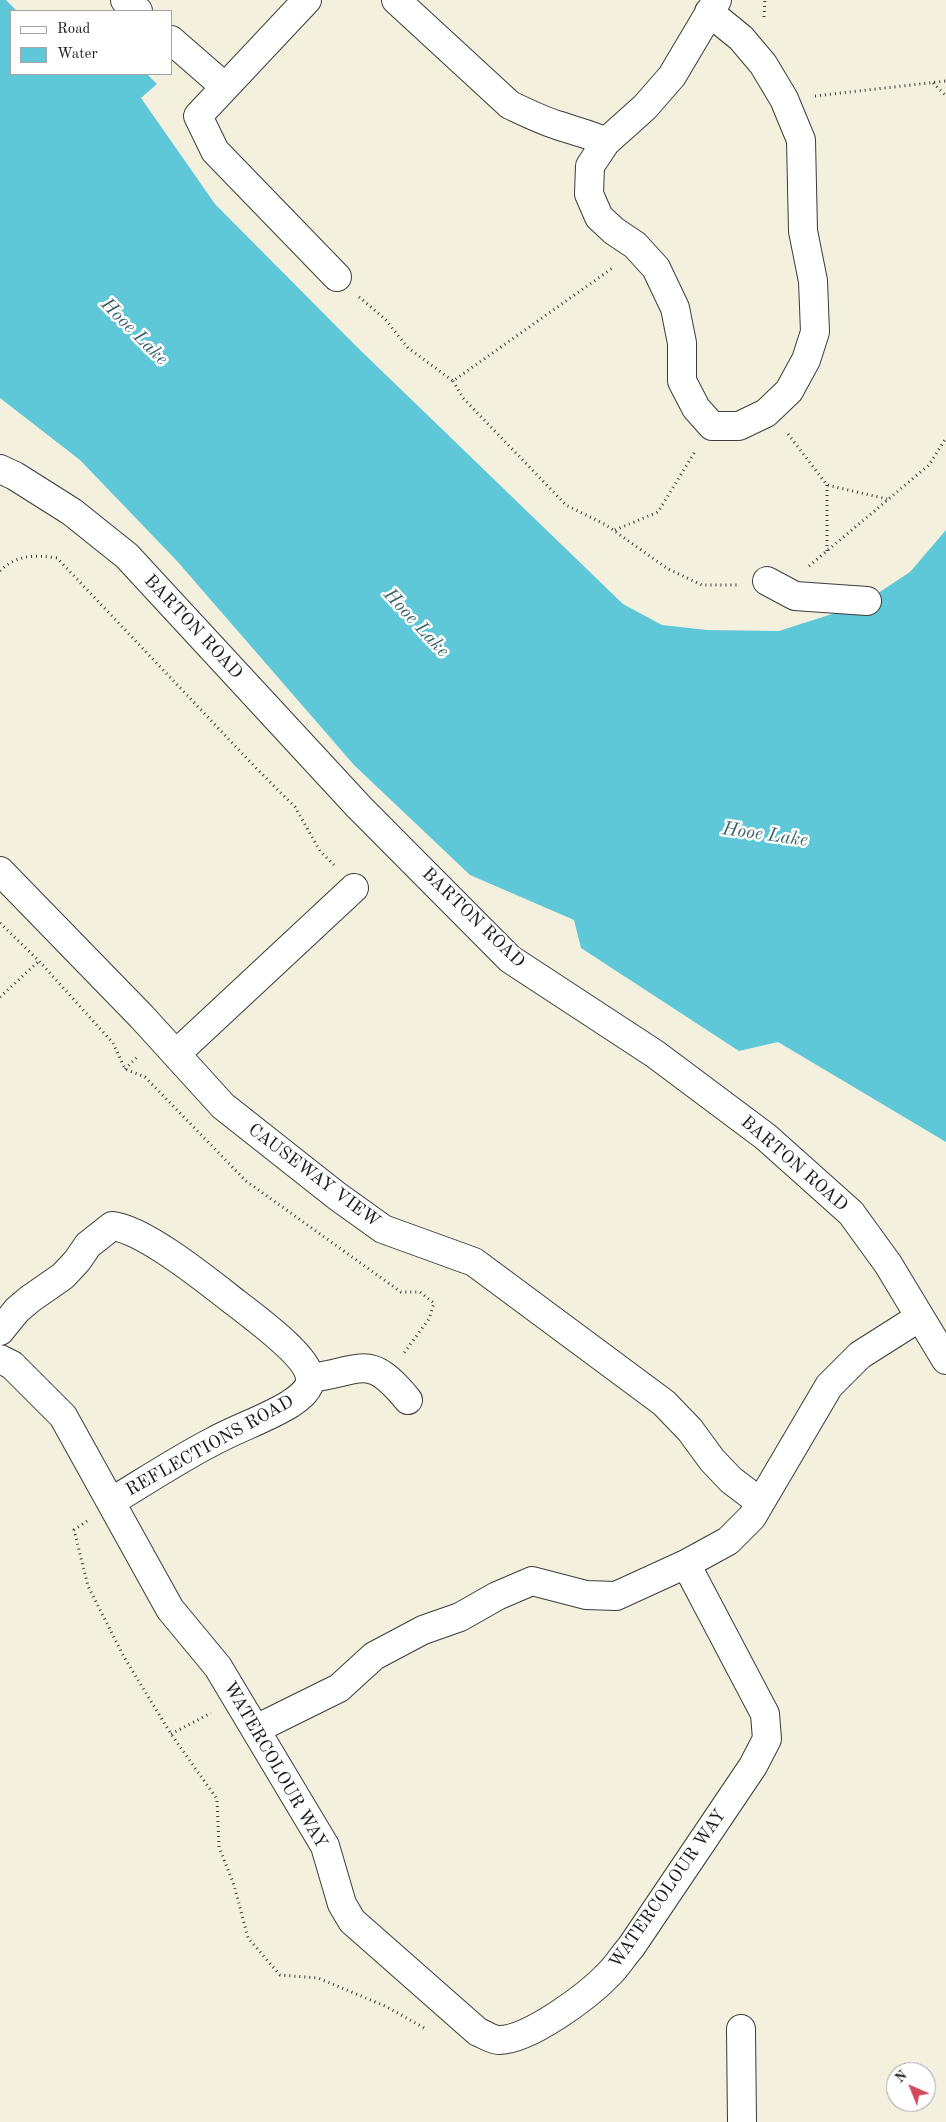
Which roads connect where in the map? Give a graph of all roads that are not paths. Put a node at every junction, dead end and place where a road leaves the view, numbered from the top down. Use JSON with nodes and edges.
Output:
{"nodes":[{"id":1,"x":124,"y":0,"type":"edge"},
{"id":2,"x":307,"y":0,"type":"edge"},
{"id":3,"x":396,"y":0,"type":"edge"},
{"id":4,"x":713,"y":6,"type":"edge"},
{"id":5,"x":137,"y":10,"type":"edge"},
{"id":6,"x":172,"y":41,"type":"edge"},
{"id":7,"x":225,"y":87,"type":"junction"},
{"id":8,"x":606,"y":142,"type":"junction"},
{"id":9,"x":337,"y":277,"type":"dead end"},
{"id":10,"x":5,"y":478,"type":"edge"},
{"id":11,"x":766,"y":582,"type":"road end"},
{"id":12,"x":867,"y":600,"type":"dead end"},
{"id":13,"x":0,"y":871,"type":"edge"},
{"id":14,"x":354,"y":888,"type":"road end"},
{"id":15,"x":177,"y":1053,"type":"junction"},
{"id":16,"x":920,"y":1317,"type":"junction"},
{"id":17,"x":0,"y":1331,"type":"edge"},
{"id":18,"x":0,"y":1359,"type":"edge"},
{"id":19,"x":946,"y":1360,"type":"edge"},
{"id":20,"x":310,"y":1378,"type":"junction"},
{"id":21,"x":408,"y":1400,"type":"dead end"},
{"id":22,"x":111,"y":1502,"type":"junction"},
{"id":23,"x":760,"y":1502,"type":"junction"},
{"id":24,"x":686,"y":1564,"type":"junction"},
{"id":25,"x":256,"y":1729,"type":"junction"},
{"id":26,"x":741,"y":2029,"type":"dead end"},
{"id":27,"x":742,"y":2122,"type":"edge"}],
"edges":[{"from":1,"to":5,"type":"street"},
{"from":2,"to":7,"type":"street"},
{"from":3,"to":8,"type":"street"},
{"from":4,"to":8,"type":"street"},
{"from":4,"to":8,"type":"street"},
{"from":6,"to":7,"type":"street"},
{"from":7,"to":9,"type":"street"},
{"from":10,"to":16,"type":"street","name":"BARTON ROAD"},
{"from":11,"to":12,"type":"street"},
{"from":13,"to":15,"type":"street","name":"CAUSEWAY VIEW"},
{"from":14,"to":15,"type":"street"},
{"from":15,"to":23,"type":"street","name":"CAUSEWAY VIEW"},
{"from":16,"to":19,"type":"street","name":"BARTON ROAD"},
{"from":16,"to":23,"type":"street"},
{"from":17,"to":20,"type":"street","name":"REFLECTIONS ROAD"},
{"from":18,"to":22,"type":"street","name":"WATERCOLOUR WAY"},
{"from":20,"to":21,"type":"street"},
{"from":20,"to":22,"type":"street","name":"REFLECTIONS ROAD"},
{"from":22,"to":25,"type":"street","name":"WATERCOLOUR WAY"},
{"from":23,"to":24,"type":"street"},
{"from":24,"to":25,"type":"street"},
{"from":24,"to":25,"type":"street","name":"WATERCOLOUR WAY"},
{"from":26,"to":27,"type":"street"}]}
